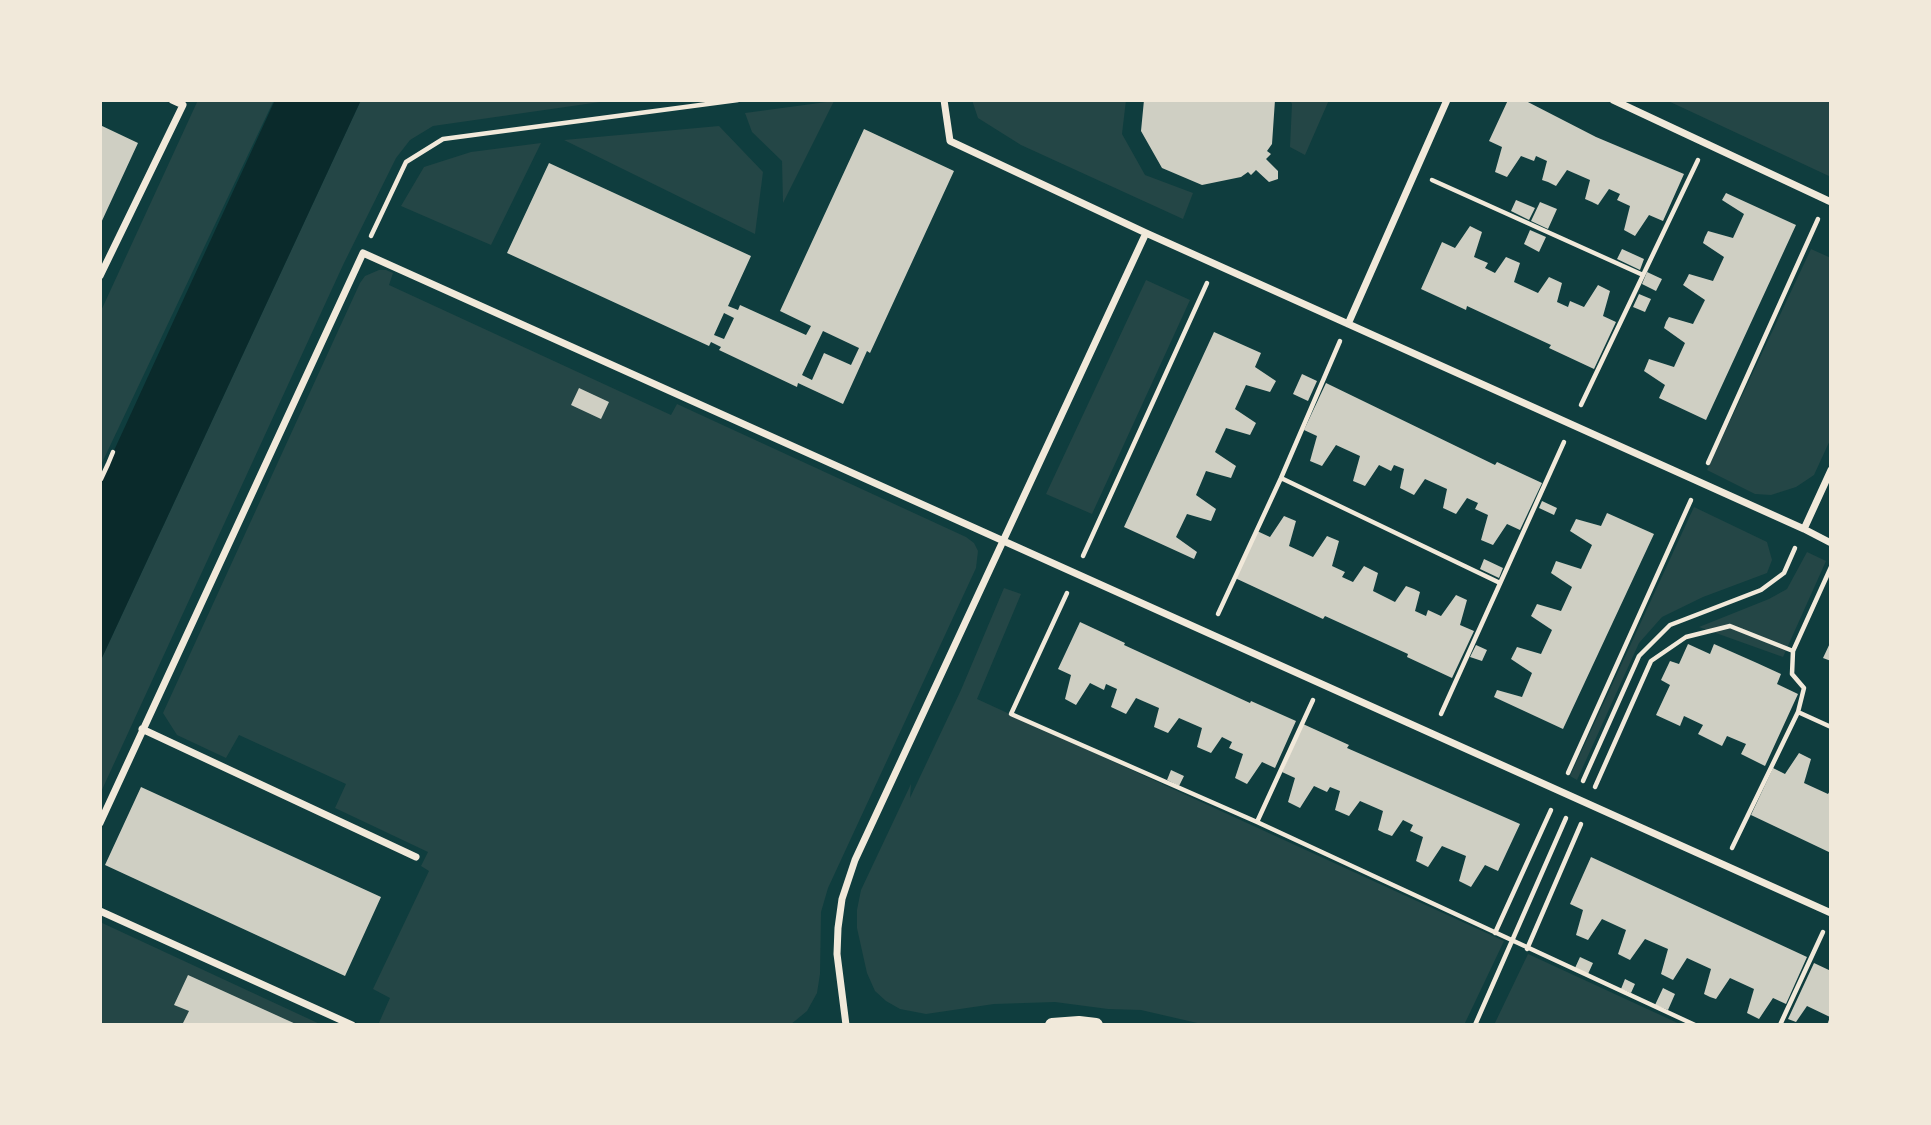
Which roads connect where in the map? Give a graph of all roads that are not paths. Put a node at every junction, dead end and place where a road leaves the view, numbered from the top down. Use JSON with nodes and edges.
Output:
{"nodes":[{"id":1,"x":172,"y":100,"type":"edge"},
{"id":2,"x":944,"y":100,"type":"edge"},
{"id":3,"x":1447,"y":100,"type":"edge"},
{"id":4,"x":1613,"y":100,"type":"edge"},
{"id":5,"x":1829,"y":200,"type":"edge"},
{"id":6,"x":1146,"y":233,"type":"junction"},
{"id":7,"x":100,"y":276,"type":"edge"},
{"id":8,"x":1348,"y":324,"type":"junction"},
{"id":9,"x":1831,"y":470,"type":"edge"},
{"id":10,"x":1804,"y":529,"type":"junction"},
{"id":11,"x":1004,"y":542,"type":"junction"},
{"id":12,"x":1831,"y":543,"type":"edge"},
{"id":13,"x":142,"y":729,"type":"junction"},
{"id":14,"x":100,"y":823,"type":"edge"},
{"id":15,"x":416,"y":857,"type":"dead end"},
{"id":16,"x":100,"y":911,"type":"edge"},
{"id":17,"x":1831,"y":913,"type":"edge"},
{"id":18,"x":352,"y":1025,"type":"edge"},
{"id":19,"x":846,"y":1025,"type":"edge"},
{"id":20,"x":1052,"y":1025,"type":"edge"},
{"id":21,"x":1096,"y":1025,"type":"edge"}],
"edges":[{"from":1,"to":7,"type":"street"},
{"from":2,"to":6,"type":"street"},
{"from":3,"to":8,"type":"street"},
{"from":4,"to":5,"type":"street"},
{"from":6,"to":8,"type":"street"},
{"from":6,"to":11,"type":"street"},
{"from":8,"to":10,"type":"street"},
{"from":9,"to":10,"type":"street"},
{"from":10,"to":12,"type":"street"},
{"from":11,"to":13,"type":"street"},
{"from":11,"to":17,"type":"street"},
{"from":11,"to":19,"type":"street"},
{"from":13,"to":14,"type":"street"},
{"from":13,"to":15,"type":"street"},
{"from":16,"to":18,"type":"street"},
{"from":20,"to":21,"type":"main road"}]}
